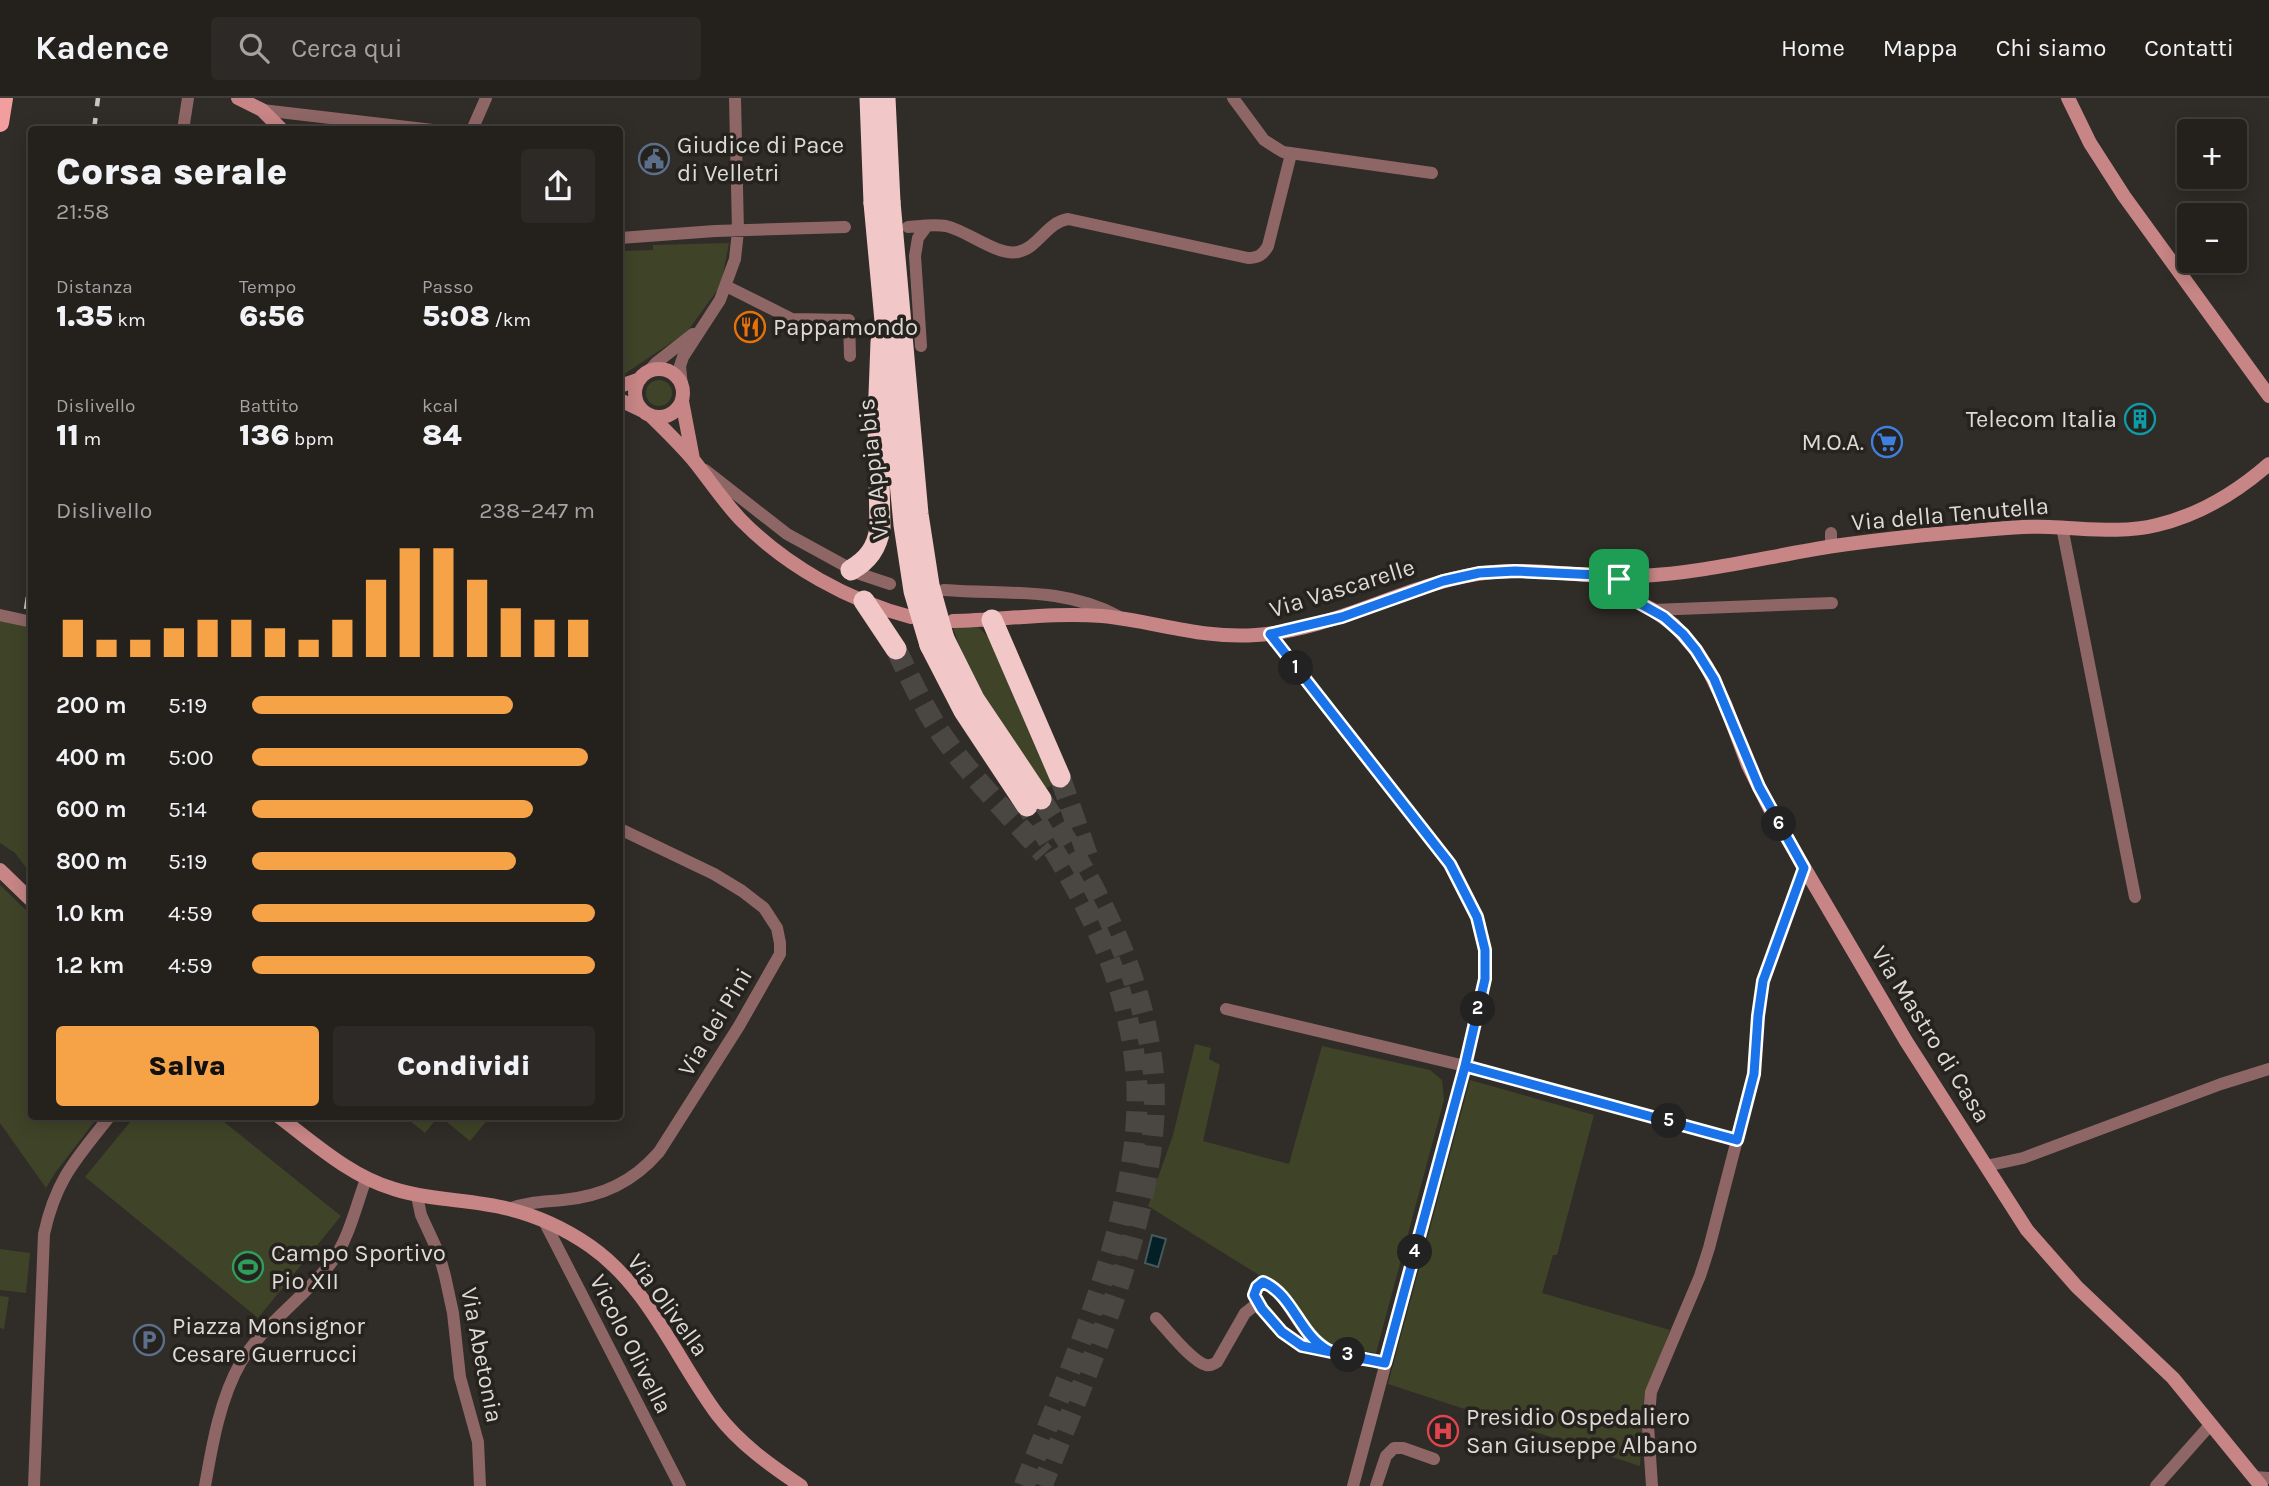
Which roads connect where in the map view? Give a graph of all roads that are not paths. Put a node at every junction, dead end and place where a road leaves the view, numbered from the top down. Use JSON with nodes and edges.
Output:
{"nodes":[{"id":1,"x":3,"y":98,"type":"edge"},
{"id":2,"x":188,"y":98,"type":"edge"},
{"id":3,"x":486,"y":98,"type":"edge"},
{"id":4,"x":735,"y":98,"type":"edge"},
{"id":5,"x":870,"y":98,"type":"edge"},
{"id":6,"x":885,"y":98,"type":"edge"},
{"id":7,"x":1233,"y":98,"type":"edge"},
{"id":8,"x":2068,"y":98,"type":"edge"},
{"id":9,"x":244,"y":99,"type":"edge"},
{"id":10,"x":262,"y":110,"type":"junction"},
{"id":11,"x":0,"y":123,"type":"edge"},
{"id":12,"x":184,"y":126,"type":"edge"},
{"id":13,"x":278,"y":126,"type":"edge"},
{"id":14,"x":399,"y":126,"type":"edge"},
{"id":15,"x":474,"y":126,"type":"edge"},
{"id":16,"x":1291,"y":154,"type":"junction"},
{"id":17,"x":1432,"y":173,"type":"dead end"},
{"id":18,"x":882,"y":203,"type":"junction"},
{"id":19,"x":927,"y":226,"type":"junction"},
{"id":20,"x":845,"y":227,"type":"dead end"},
{"id":21,"x":908,"y":227,"type":"dead end"},
{"id":22,"x":738,"y":231,"type":"junction"},
{"id":23,"x":623,"y":238,"type":"edge"},
{"id":24,"x":726,"y":286,"type":"junction"},
{"id":25,"x":883,"y":302,"type":"junction"},
{"id":26,"x":701,"y":327,"type":"junction"},
{"id":27,"x":921,"y":346,"type":"dead end"},
{"id":28,"x":850,"y":356,"type":"dead end"},
{"id":29,"x":643,"y":377,"type":"junction"},
{"id":30,"x":623,"y":385,"type":"edge"},
{"id":31,"x":682,"y":393,"type":"junction"},
{"id":32,"x":2269,"y":396,"type":"edge"},
{"id":33,"x":623,"y":401,"type":"edge"},
{"id":34,"x":647,"y":413,"type":"junction"},
{"id":35,"x":694,"y":460,"type":"junction"},
{"id":36,"x":2269,"y":464,"type":"edge"},
{"id":37,"x":2062,"y":527,"type":"junction"},
{"id":38,"x":851,"y":570,"type":"junction"},
{"id":39,"x":1619,"y":576,"type":"junction"},
{"id":40,"x":890,"y":584,"type":"dead end"},
{"id":41,"x":944,"y":590,"type":"dead end"},
{"id":42,"x":864,"y":601,"type":"junction"},
{"id":43,"x":1832,"y":603,"type":"dead end"},
{"id":44,"x":1653,"y":610,"type":"junction"},
{"id":45,"x":0,"y":615,"type":"edge"},
{"id":46,"x":911,"y":617,"type":"dead end"},
{"id":47,"x":992,"y":620,"type":"junction"},
{"id":48,"x":1125,"y":620,"type":"junction"},
{"id":49,"x":28,"y":621,"type":"edge"},
{"id":50,"x":1270,"y":634,"type":"junction"},
{"id":51,"x":942,"y":635,"type":"junction"},
{"id":52,"x":896,"y":649,"type":"tunnel mouth"},
{"id":53,"x":1060,"y":778,"type":"tunnel mouth"},
{"id":54,"x":1034,"y":803,"type":"tunnel mouth"},
{"id":55,"x":623,"y":830,"type":"edge"},
{"id":56,"x":1804,"y":868,"type":"junction"},
{"id":57,"x":0,"y":870,"type":"edge"},
{"id":58,"x":28,"y":897,"type":"edge"},
{"id":59,"x":2135,"y":897,"type":"dead end"},
{"id":60,"x":1226,"y":1009,"type":"dead end"},
{"id":61,"x":1465,"y":1066,"type":"junction"},
{"id":62,"x":2269,"y":1069,"type":"edge"},
{"id":63,"x":107,"y":1120,"type":"edge"},
{"id":64,"x":283,"y":1120,"type":"edge"},
{"id":65,"x":1737,"y":1140,"type":"junction"},
{"id":66,"x":1986,"y":1166,"type":"junction"},
{"id":67,"x":366,"y":1179,"type":"junction"},
{"id":68,"x":417,"y":1196,"type":"junction"},
{"id":69,"x":508,"y":1209,"type":"junction"},
{"id":70,"x":544,"y":1221,"type":"junction"},
{"id":71,"x":1258,"y":1303,"type":"junction"},
{"id":72,"x":1156,"y":1318,"type":"dead end"},
{"id":73,"x":1328,"y":1350,"type":"junction"},
{"id":74,"x":1385,"y":1363,"type":"junction"},
{"id":75,"x":2211,"y":1424,"type":"junction"},
{"id":76,"x":1434,"y":1459,"type":"dead end"},
{"id":77,"x":2269,"y":1478,"type":"edge"},
{"id":78,"x":2258,"y":1481,"type":"edge"},
{"id":79,"x":34,"y":1486,"type":"edge"},
{"id":80,"x":205,"y":1486,"type":"edge"},
{"id":81,"x":480,"y":1486,"type":"edge"},
{"id":82,"x":680,"y":1486,"type":"edge"},
{"id":83,"x":801,"y":1486,"type":"edge"},
{"id":84,"x":1353,"y":1486,"type":"edge"},
{"id":85,"x":1376,"y":1486,"type":"edge"},
{"id":86,"x":1652,"y":1486,"type":"edge"},
{"id":87,"x":2156,"y":1486,"type":"edge"}],
"edges":[{"from":1,"to":11,"type":"main road"},
{"from":2,"to":12,"type":"street"},
{"from":3,"to":15,"type":"street"},
{"from":4,"to":22,"type":"street"},
{"from":5,"to":18,"type":"highway","name":"Via Appia bis"},
{"from":6,"to":18,"type":"highway","name":"Via Appia bis"},
{"from":7,"to":16,"type":"street"},
{"from":8,"to":32,"type":"street"},
{"from":9,"to":10,"type":"street"},
{"from":10,"to":13,"type":"street"},
{"from":10,"to":14,"type":"street"},
{"from":16,"to":17,"type":"street"},
{"from":16,"to":19,"type":"street"},
{"from":18,"to":25,"type":"highway","name":"Via Appia bis","bridge":true},
{"from":18,"to":51,"type":"highway","name":"Via Appia bis","bridge":true},
{"from":19,"to":21,"type":"street"},
{"from":19,"to":27,"type":"street"},
{"from":20,"to":22,"type":"street"},
{"from":22,"to":23,"type":"street"},
{"from":22,"to":24,"type":"street"},
{"from":24,"to":26,"type":"street"},
{"from":24,"to":28,"type":"street"},
{"from":25,"to":38,"type":"highway","bridge":true},
{"from":25,"to":51,"type":"highway","name":"Via Appia bis","bridge":true},
{"from":26,"to":29,"type":"street"},
{"from":26,"to":31,"type":"street"},
{"from":29,"to":30,"type":"street"},
{"from":29,"to":31,"type":"street"},
{"from":29,"to":34,"type":"street"},
{"from":31,"to":34,"type":"street"},
{"from":31,"to":35,"type":"street"},
{"from":33,"to":34,"type":"street"},
{"from":34,"to":35,"type":"street"},
{"from":35,"to":38,"type":"street"},
{"from":35,"to":42,"type":"street"},
{"from":36,"to":37,"type":"street","name":"Via della Tenutella"},
{"from":37,"to":39,"type":"street","name":"Via della Tenutella"},
{"from":37,"to":59,"type":"street"},
{"from":38,"to":40,"type":"street"},
{"from":39,"to":44,"type":"street","name":"Via Mastro di Casa"},
{"from":39,"to":50,"type":"street","name":"Via Vascarelle"},
{"from":41,"to":48,"type":"street"},
{"from":42,"to":46,"type":"street"},
{"from":42,"to":52,"type":"highway"},
{"from":43,"to":44,"type":"street"},
{"from":44,"to":56,"type":"street","name":"Via Mastro di Casa"},
{"from":45,"to":49,"type":"street"},
{"from":47,"to":48,"type":"street","name":"Via Vascarelle"},
{"from":47,"to":51,"type":"street","name":"Via Vascarelle"},
{"from":47,"to":53,"type":"highway"},
{"from":48,"to":50,"type":"street","name":"Via Vascarelle"},
{"from":50,"to":61,"type":"street"},
{"from":51,"to":54,"type":"highway","name":"Via Appia bis"},
{"from":55,"to":69,"type":"street","name":"Via dei Pini"},
{"from":56,"to":65,"type":"street"},
{"from":56,"to":66,"type":"street","name":"Via Mastro di Casa"},
{"from":57,"to":58,"type":"street"},
{"from":60,"to":61,"type":"street"},
{"from":61,"to":65,"type":"street"},
{"from":61,"to":74,"type":"street"},
{"from":62,"to":66,"type":"street"},
{"from":63,"to":79,"type":"street"},
{"from":64,"to":67,"type":"street","name":"Via Olivella"},
{"from":65,"to":86,"type":"street"},
{"from":66,"to":75,"type":"street","name":"Via Mastro di Casa"},
{"from":67,"to":68,"type":"street","name":"Via Olivella"},
{"from":67,"to":80,"type":"street"},
{"from":68,"to":69,"type":"street","name":"Via Olivella"},
{"from":68,"to":81,"type":"street","name":"Via Abetonia"},
{"from":69,"to":70,"type":"street","name":"Via Olivella"},
{"from":70,"to":82,"type":"street","name":"Vicolo Olivella"},
{"from":70,"to":83,"type":"street","name":"Via Olivella"},
{"from":71,"to":72,"type":"street"},
{"from":71,"to":73,"type":"street"},
{"from":71,"to":73,"type":"street"},
{"from":73,"to":74,"type":"street"},
{"from":74,"to":84,"type":"street"},
{"from":75,"to":78,"type":"street","name":"Via Mastro di Casa"},
{"from":75,"to":87,"type":"street"},
{"from":76,"to":85,"type":"street"},
{"from":77,"to":78,"type":"street"}]}
